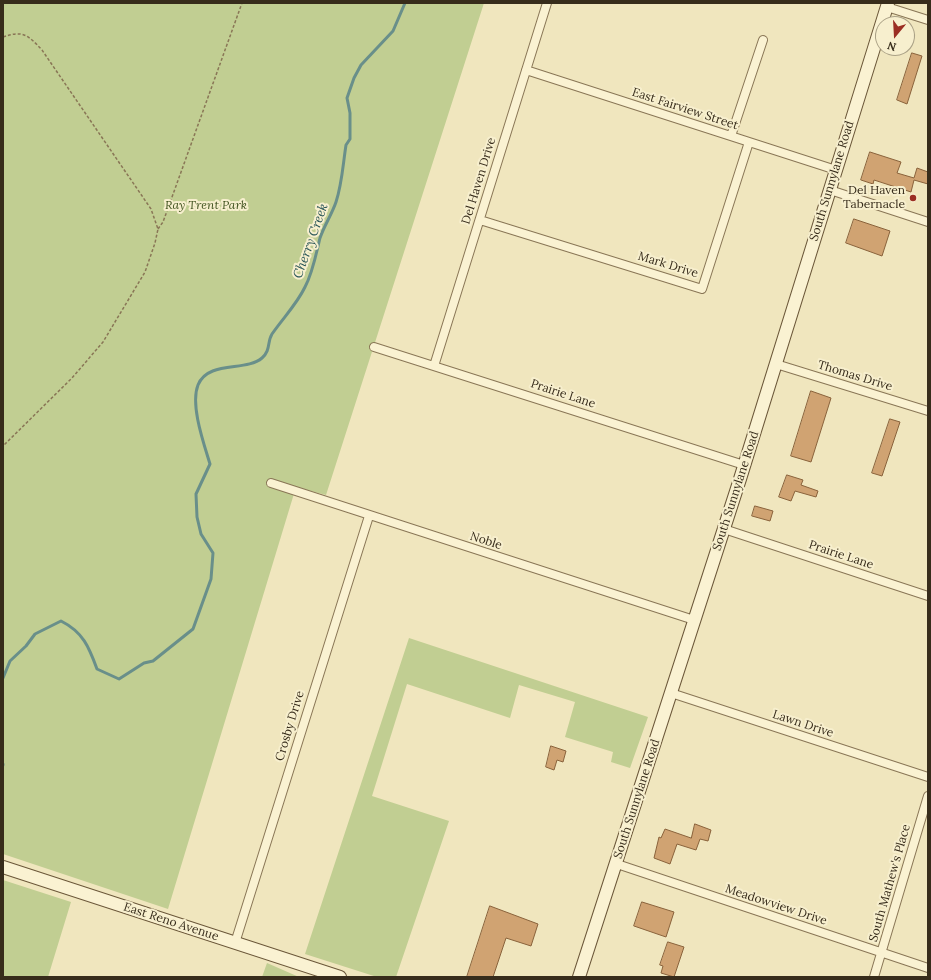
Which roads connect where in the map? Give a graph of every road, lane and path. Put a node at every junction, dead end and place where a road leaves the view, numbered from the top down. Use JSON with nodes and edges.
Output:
{"nodes":[{"id":1,"x":242,"y":3,"type":"edge"},
{"id":2,"x":547,"y":3,"type":"edge"},
{"id":3,"x":887,"y":5,"type":"edge"},
{"id":4,"x":928,"y":20,"type":"edge"},
{"id":5,"x":3,"y":37,"type":"edge"},
{"id":6,"x":763,"y":40,"type":"dead end"},
{"id":7,"x":526,"y":70,"type":"junction"},
{"id":8,"x":731,"y":136,"type":"junction"},
{"id":9,"x":749,"y":142,"type":"junction"},
{"id":10,"x":836,"y":170,"type":"junction"},
{"id":11,"x":830,"y":190,"type":"junction"},
{"id":12,"x":480,"y":220,"type":"junction"},
{"id":13,"x":928,"y":222,"type":"edge"},
{"id":14,"x":158,"y":230,"type":"junction"},
{"id":15,"x":374,"y":347,"type":"dead end"},
{"id":16,"x":776,"y":364,"type":"junction"},
{"id":17,"x":434,"y":366,"type":"junction"},
{"id":18,"x":928,"y":411,"type":"edge"},
{"id":19,"x":3,"y":446,"type":"edge"},
{"id":20,"x":744,"y":465,"type":"junction"},
{"id":21,"x":271,"y":483,"type":"dead end"},
{"id":22,"x":369,"y":516,"type":"junction"},
{"id":23,"x":724,"y":529,"type":"junction"},
{"id":24,"x":928,"y":596,"type":"edge"},
{"id":25,"x":694,"y":620,"type":"junction"},
{"id":26,"x":671,"y":693,"type":"junction"},
{"id":27,"x":928,"y":777,"type":"edge"},
{"id":28,"x":928,"y":796,"type":"edge"},
{"id":29,"x":617,"y":864,"type":"junction"},
{"id":30,"x":3,"y":867,"type":"edge"},
{"id":31,"x":235,"y":943,"type":"junction"},
{"id":32,"x":882,"y":953,"type":"junction"},
{"id":33,"x":928,"y":968,"type":"edge"},
{"id":34,"x":340,"y":977,"type":"edge"},
{"id":35,"x":579,"y":977,"type":"edge"},
{"id":36,"x":874,"y":977,"type":"edge"}],
"edges":[{"from":1,"to":14,"type":"path"},
{"from":2,"to":7,"type":"street","name":"Del Haven Drive"},
{"from":3,"to":4,"type":"street"},
{"from":3,"to":10,"type":"main road","name":"South Sunnylane Road"},
{"from":5,"to":14,"type":"path"},
{"from":6,"to":8,"type":"street"},
{"from":7,"to":8,"type":"street","name":"East Fairview Street"},
{"from":7,"to":12,"type":"street","name":"Del Haven Drive"},
{"from":8,"to":9,"type":"street","name":"East Fairview Street"},
{"from":9,"to":10,"type":"street","name":"East Fairview Street"},
{"from":9,"to":12,"type":"street","name":"Mark Drive"},
{"from":10,"to":11,"type":"main road","name":"South Sunnylane Road"},
{"from":11,"to":13,"type":"street"},
{"from":11,"to":16,"type":"main road","name":"South Sunnylane Road"},
{"from":12,"to":17,"type":"street","name":"Del Haven Drive"},
{"from":14,"to":19,"type":"path"},
{"from":15,"to":17,"type":"street","name":"Prairie Lane"},
{"from":16,"to":18,"type":"street","name":"Thomas Drive"},
{"from":16,"to":20,"type":"main road","name":"South Sunnylane Road"},
{"from":17,"to":20,"type":"street","name":"Prairie Lane"},
{"from":20,"to":23,"type":"main road","name":"South Sunnylane Road"},
{"from":21,"to":22,"type":"street","name":"Noble"},
{"from":22,"to":25,"type":"street","name":"Noble"},
{"from":22,"to":31,"type":"street","name":"Crosby Drive"},
{"from":23,"to":24,"type":"street","name":"Prairie Lane"},
{"from":23,"to":25,"type":"main road","name":"South Sunnylane Road"},
{"from":25,"to":26,"type":"main road","name":"South Sunnylane Road"},
{"from":26,"to":27,"type":"street","name":"Lawn Drive"},
{"from":26,"to":29,"type":"main road","name":"South Sunnylane Road"},
{"from":28,"to":32,"type":"street","name":"South Mathew's Place"},
{"from":29,"to":32,"type":"street","name":"Meadowview Drive"},
{"from":29,"to":35,"type":"main road","name":"South Sunnylane Road"},
{"from":30,"to":31,"type":"main road","name":"East Reno Avenue"},
{"from":31,"to":34,"type":"main road","name":"East Reno Avenue"},
{"from":32,"to":33,"type":"street","name":"Meadowview Drive"},
{"from":32,"to":36,"type":"street","name":"South Mathew's Place"}]}
